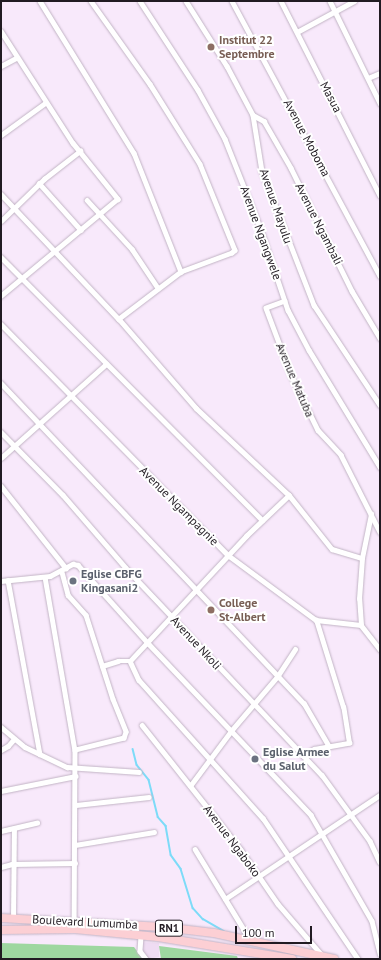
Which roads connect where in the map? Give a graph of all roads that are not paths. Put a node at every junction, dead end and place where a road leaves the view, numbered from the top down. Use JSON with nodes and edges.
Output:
{"nodes":[{"id":1,"x":40,"y":1,"type":"edge"},
{"id":2,"x":91,"y":1,"type":"edge"},
{"id":3,"x":140,"y":1,"type":"edge"},
{"id":4,"x":186,"y":1,"type":"edge"},
{"id":5,"x":232,"y":1,"type":"edge"},
{"id":6,"x":281,"y":1,"type":"edge"},
{"id":7,"x":330,"y":1,"type":"edge"},
{"id":8,"x":354,"y":1,"type":"edge"},
{"id":9,"x":335,"y":11,"type":"junction"},
{"id":10,"x":1,"y":31,"type":"edge"},
{"id":11,"x":297,"y":32,"type":"junction"},
{"id":12,"x":16,"y":58,"type":"junction"},
{"id":13,"x":1,"y":66,"type":"edge"},
{"id":14,"x":380,"y":73,"type":"edge"},
{"id":15,"x":368,"y":78,"type":"junction"},
{"id":16,"x":45,"y":103,"type":"junction"},
{"id":17,"x":380,"y":103,"type":"edge"},
{"id":18,"x":253,"y":115,"type":"junction"},
{"id":19,"x":1,"y":135,"type":"edge"},
{"id":20,"x":80,"y":151,"type":"junction"},
{"id":21,"x":39,"y":183,"type":"junction"},
{"id":22,"x":1,"y":194,"type":"edge"},
{"id":23,"x":380,"y":195,"type":"edge"},
{"id":24,"x":87,"y":200,"type":"dead end"},
{"id":25,"x":14,"y":209,"type":"junction"},
{"id":26,"x":100,"y":214,"type":"junction"},
{"id":27,"x":1,"y":221,"type":"edge"},
{"id":28,"x":81,"y":230,"type":"junction"},
{"id":29,"x":56,"y":252,"type":"junction"},
{"id":30,"x":1,"y":257,"type":"edge"},
{"id":31,"x":181,"y":272,"type":"junction"},
{"id":32,"x":380,"y":276,"type":"edge"},
{"id":33,"x":23,"y":279,"type":"junction"},
{"id":34,"x":158,"y":288,"type":"junction"},
{"id":35,"x":1,"y":296,"type":"edge"},
{"id":36,"x":285,"y":301,"type":"junction"},
{"id":37,"x":119,"y":319,"type":"junction"},
{"id":38,"x":1,"y":324,"type":"edge"},
{"id":39,"x":380,"y":338,"type":"edge"},
{"id":40,"x":106,"y":364,"type":"junction"},
{"id":41,"x":1,"y":383,"type":"edge"},
{"id":42,"x":70,"y":396,"type":"junction"},
{"id":43,"x":380,"y":406,"type":"edge"},
{"id":44,"x":41,"y":423,"type":"junction"},
{"id":45,"x":1,"y":432,"type":"edge"},
{"id":46,"x":15,"y":447,"type":"junction"},
{"id":47,"x":1,"y":458,"type":"edge"},
{"id":48,"x":380,"y":467,"type":"edge"},
{"id":49,"x":1,"y":486,"type":"edge"},
{"id":50,"x":290,"y":495,"type":"junction"},
{"id":51,"x":371,"y":514,"type":"junction"},
{"id":52,"x":262,"y":520,"type":"junction"},
{"id":53,"x":380,"y":532,"type":"edge"},
{"id":54,"x":228,"y":556,"type":"junction"},
{"id":55,"x":362,"y":558,"type":"junction"},
{"id":56,"x":66,"y":568,"type":"junction"},
{"id":57,"x":62,"y":572,"type":"junction"},
{"id":58,"x":45,"y":577,"type":"junction"},
{"id":59,"x":8,"y":580,"type":"junction"},
{"id":60,"x":1,"y":581,"type":"edge"},
{"id":61,"x":196,"y":591,"type":"junction"},
{"id":62,"x":171,"y":616,"type":"junction"},
{"id":63,"x":316,"y":620,"type":"junction"},
{"id":64,"x":361,"y":625,"type":"junction"},
{"id":65,"x":148,"y":643,"type":"junction"},
{"id":66,"x":295,"y":649,"type":"dead end"},
{"id":67,"x":380,"y":649,"type":"edge"},
{"id":68,"x":130,"y":661,"type":"junction"},
{"id":69,"x":102,"y":666,"type":"junction"},
{"id":70,"x":277,"y":677,"type":"junction"},
{"id":71,"x":255,"y":705,"type":"junction"},
{"id":72,"x":142,"y":725,"type":"dead end"},
{"id":73,"x":1,"y":727,"type":"edge"},
{"id":74,"x":231,"y":731,"type":"junction"},
{"id":75,"x":14,"y":739,"type":"junction"},
{"id":76,"x":329,"y":746,"type":"junction"},
{"id":77,"x":1,"y":750,"type":"edge"},
{"id":78,"x":76,"y":750,"type":"junction"},
{"id":79,"x":40,"y":754,"type":"junction"},
{"id":80,"x":303,"y":756,"type":"junction"},
{"id":81,"x":211,"y":757,"type":"junction"},
{"id":82,"x":76,"y":769,"type":"junction"},
{"id":83,"x":139,"y":772,"type":"dead end"},
{"id":84,"x":76,"y":776,"type":"junction"},
{"id":85,"x":190,"y":786,"type":"junction"},
{"id":86,"x":1,"y":791,"type":"edge"},
{"id":87,"x":380,"y":795,"type":"edge"},
{"id":88,"x":150,"y":797,"type":"dead end"},
{"id":89,"x":76,"y":805,"type":"junction"},
{"id":90,"x":352,"y":814,"type":"junction"},
{"id":91,"x":37,"y":823,"type":"dead end"},
{"id":92,"x":14,"y":828,"type":"junction"},
{"id":93,"x":1,"y":831,"type":"edge"},
{"id":94,"x":154,"y":832,"type":"dead end"},
{"id":95,"x":322,"y":833,"type":"junction"},
{"id":96,"x":75,"y":844,"type":"junction"},
{"id":97,"x":195,"y":849,"type":"dead end"},
{"id":98,"x":289,"y":855,"type":"junction"},
{"id":99,"x":380,"y":862,"type":"edge"},
{"id":100,"x":75,"y":863,"type":"junction"},
{"id":101,"x":12,"y":864,"type":"junction"},
{"id":102,"x":1,"y":867,"type":"edge"},
{"id":103,"x":258,"y":876,"type":"junction"},
{"id":104,"x":224,"y":899,"type":"junction"},
{"id":105,"x":1,"y":918,"type":"edge"},
{"id":106,"x":13,"y":919,"type":"junction"},
{"id":107,"x":74,"y":921,"type":"junction"},
{"id":108,"x":1,"y":930,"type":"edge"},
{"id":109,"x":141,"y":936,"type":"junction"},
{"id":110,"x":251,"y":941,"type":"junction"},
{"id":111,"x":380,"y":954,"type":"edge"},
{"id":112,"x":322,"y":956,"type":"junction"},
{"id":113,"x":146,"y":959,"type":"edge"},
{"id":114,"x":292,"y":959,"type":"edge"},
{"id":115,"x":334,"y":959,"type":"edge"},
{"id":116,"x":358,"y":959,"type":"edge"}],
"edges":[{"from":1,"to":31,"type":"street"},
{"from":2,"to":31,"type":"street"},
{"from":3,"to":36,"type":"street","name":"Avenue Ngangwele"},
{"from":4,"to":18,"type":"street","name":"Avenue Mayulu"},
{"from":5,"to":32,"type":"street","name":"Avenue Moboma"},
{"from":6,"to":11,"type":"street","name":"Masua"},
{"from":7,"to":9,"type":"street"},
{"from":8,"to":9,"type":"street"},
{"from":9,"to":11,"type":"street"},
{"from":9,"to":15,"type":"street"},
{"from":10,"to":12,"type":"street"},
{"from":11,"to":23,"type":"street","name":"Masua"},
{"from":12,"to":13,"type":"street"},
{"from":12,"to":16,"type":"street"},
{"from":14,"to":15,"type":"street"},
{"from":15,"to":17,"type":"street"},
{"from":16,"to":19,"type":"street"},
{"from":16,"to":20,"type":"street"},
{"from":18,"to":39,"type":"street","name":"Avenue Ngambali"},
{"from":18,"to":43,"type":"street","name":"Avenue Mayulu"},
{"from":20,"to":21,"type":"street"},
{"from":20,"to":26,"type":"street"},
{"from":21,"to":25,"type":"street"},
{"from":21,"to":28,"type":"street"},
{"from":22,"to":25,"type":"street"},
{"from":24,"to":26,"type":"street"},
{"from":25,"to":27,"type":"street"},
{"from":25,"to":29,"type":"street"},
{"from":26,"to":28,"type":"street"},
{"from":26,"to":34,"type":"street"},
{"from":28,"to":29,"type":"street"},
{"from":29,"to":33,"type":"street"},
{"from":29,"to":37,"type":"street"},
{"from":30,"to":33,"type":"street"},
{"from":31,"to":34,"type":"street"},
{"from":33,"to":35,"type":"street"},
{"from":33,"to":40,"type":"street"},
{"from":34,"to":37,"type":"street"},
{"from":36,"to":48,"type":"street","name":"Avenue Ngangwele"},
{"from":36,"to":51,"type":"street","name":"Avenue Matuba"},
{"from":37,"to":50,"type":"street"},
{"from":38,"to":42,"type":"street","name":"Avenue Ngampagnie"},
{"from":40,"to":42,"type":"street"},
{"from":40,"to":52,"type":"street"},
{"from":41,"to":44,"type":"street"},
{"from":42,"to":44,"type":"street"},
{"from":42,"to":54,"type":"street","name":"Avenue Ngampagnie"},
{"from":44,"to":46,"type":"street"},
{"from":44,"to":61,"type":"street"},
{"from":45,"to":46,"type":"street","name":"Avenue Nkoli"},
{"from":46,"to":47,"type":"street"},
{"from":46,"to":62,"type":"street","name":"Avenue Nkoli"},
{"from":49,"to":56,"type":"street"},
{"from":50,"to":52,"type":"street"},
{"from":50,"to":55,"type":"street"},
{"from":51,"to":53,"type":"street","name":"Avenue Matuba"},
{"from":51,"to":55,"type":"street"},
{"from":52,"to":54,"type":"street"},
{"from":54,"to":61,"type":"street"},
{"from":54,"to":63,"type":"street","name":"Avenue Ngampagnie"},
{"from":55,"to":64,"type":"street"},
{"from":56,"to":57,"type":"street"},
{"from":56,"to":65,"type":"street"},
{"from":57,"to":58,"type":"street"},
{"from":57,"to":69,"type":"street"},
{"from":58,"to":59,"type":"street"},
{"from":58,"to":78,"type":"street"},
{"from":59,"to":60,"type":"street"},
{"from":59,"to":79,"type":"street"},
{"from":61,"to":62,"type":"street"},
{"from":61,"to":70,"type":"street"},
{"from":62,"to":65,"type":"street"},
{"from":62,"to":71,"type":"street","name":"Avenue Nkoli"},
{"from":63,"to":64,"type":"street","name":"Avenue Ngampagnie"},
{"from":63,"to":76,"type":"street"},
{"from":64,"to":67,"type":"street"},
{"from":65,"to":68,"type":"street"},
{"from":65,"to":74,"type":"street"},
{"from":66,"to":70,"type":"street"},
{"from":68,"to":69,"type":"street"},
{"from":68,"to":81,"type":"street"},
{"from":69,"to":78,"type":"street"},
{"from":70,"to":71,"type":"street"},
{"from":70,"to":76,"type":"street"},
{"from":71,"to":74,"type":"street"},
{"from":71,"to":80,"type":"street","name":"Avenue Nkoli"},
{"from":72,"to":85,"type":"street","name":"Avenue Ngaboko"},
{"from":73,"to":75,"type":"street"},
{"from":74,"to":81,"type":"street"},
{"from":74,"to":95,"type":"street"},
{"from":75,"to":77,"type":"street"},
{"from":75,"to":79,"type":"street"},
{"from":76,"to":80,"type":"street"},
{"from":78,"to":82,"type":"street"},
{"from":79,"to":82,"type":"street"},
{"from":80,"to":90,"type":"street","name":"Avenue Nkoli"},
{"from":81,"to":85,"type":"street"},
{"from":81,"to":98,"type":"street"},
{"from":82,"to":83,"type":"street"},
{"from":82,"to":84,"type":"street"},
{"from":84,"to":86,"type":"street"},
{"from":84,"to":89,"type":"street"},
{"from":85,"to":103,"type":"street","name":"Avenue Ngaboko"},
{"from":87,"to":90,"type":"street"},
{"from":88,"to":89,"type":"street"},
{"from":89,"to":96,"type":"street"},
{"from":90,"to":95,"type":"street"},
{"from":90,"to":99,"type":"street","name":"Avenue Nkoli"},
{"from":91,"to":92,"type":"street"},
{"from":92,"to":93,"type":"street"},
{"from":92,"to":101,"type":"street"},
{"from":94,"to":96,"type":"street"},
{"from":95,"to":98,"type":"street"},
{"from":95,"to":111,"type":"street"},
{"from":96,"to":100,"type":"street"},
{"from":97,"to":104,"type":"street"},
{"from":98,"to":103,"type":"street"},
{"from":98,"to":116,"type":"street"},
{"from":100,"to":101,"type":"street"},
{"from":100,"to":107,"type":"street"},
{"from":101,"to":102,"type":"street"},
{"from":101,"to":106,"type":"street"},
{"from":103,"to":104,"type":"street"},
{"from":103,"to":112,"type":"street","name":"Avenue Ngaboko"},
{"from":104,"to":110,"type":"street"},
{"from":105,"to":106,"type":"highway","name":"Boulevard Lumumba","number":"RN1"},
{"from":106,"to":107,"type":"highway","name":"Boulevard Lumumba","number":"RN1"},
{"from":107,"to":110,"type":"highway","name":"Boulevard Lumumba","number":"RN1"},
{"from":108,"to":109,"type":"highway","name":"Boulevard Lumumba","number":"RN1"},
{"from":109,"to":113,"type":"street"},
{"from":109,"to":114,"type":"highway","name":"Boulevard Lumumba","number":"RN1"},
{"from":110,"to":112,"type":"highway","name":"Boulevard Lumumba","number":"RN1"},
{"from":112,"to":115,"type":"highway","name":"Boulevard Lumumba","number":"RN1"}]}
